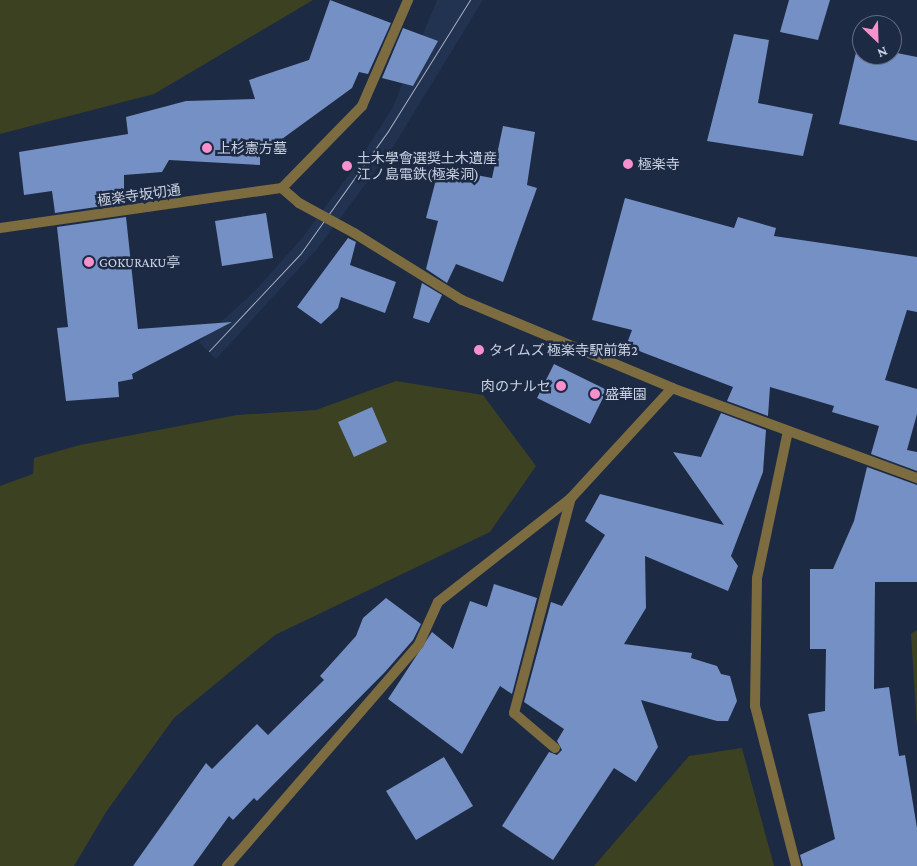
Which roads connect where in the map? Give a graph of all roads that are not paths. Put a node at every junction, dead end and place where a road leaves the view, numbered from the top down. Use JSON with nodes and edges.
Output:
{"nodes":[{"id":1,"x":408,"y":0,"type":"edge"},
{"id":2,"x":282,"y":188,"type":"junction"},
{"id":3,"x":0,"y":228,"type":"edge"},
{"id":4,"x":672,"y":388,"type":"junction"},
{"id":5,"x":788,"y":431,"type":"junction"},
{"id":6,"x":917,"y":478,"type":"edge"},
{"id":7,"x":571,"y":498,"type":"junction"},
{"id":8,"x":555,"y":748,"type":"dead end"},
{"id":9,"x":227,"y":866,"type":"edge"},
{"id":10,"x":796,"y":866,"type":"edge"}],
"edges":[{"from":1,"to":2,"type":"street"},
{"from":2,"to":3,"type":"street","name":"極楽寺坂切通"},
{"from":2,"to":4,"type":"street","bridge":true},
{"from":4,"to":5,"type":"street"},
{"from":4,"to":7,"type":"street"},
{"from":5,"to":6,"type":"street"},
{"from":5,"to":10,"type":"street"},
{"from":7,"to":8,"type":"street"},
{"from":7,"to":9,"type":"street"}]}
